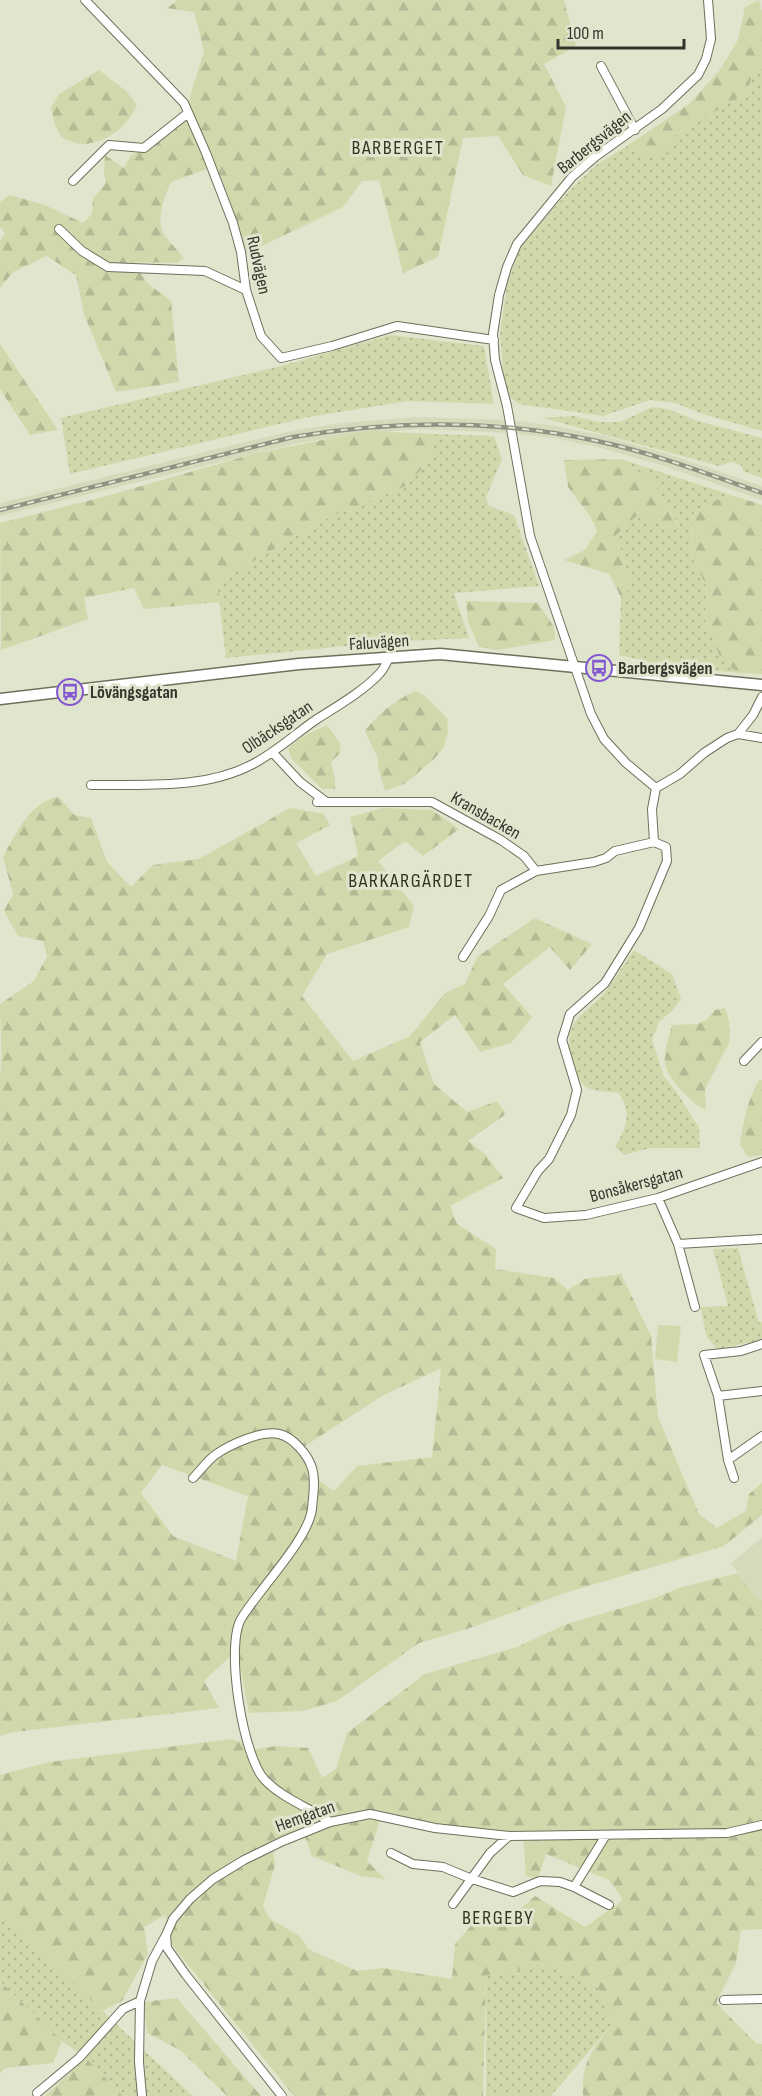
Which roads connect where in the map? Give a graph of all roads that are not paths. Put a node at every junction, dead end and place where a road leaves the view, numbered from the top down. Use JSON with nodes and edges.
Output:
{"nodes":[{"id":1,"x":85,"y":0,"type":"edge"},
{"id":2,"x":708,"y":0,"type":"edge"},
{"id":3,"x":601,"y":66,"type":"dead end"},
{"id":4,"x":188,"y":113,"type":"junction"},
{"id":5,"x":635,"y":130,"type":"junction"},
{"id":6,"x":73,"y":181,"type":"dead end"},
{"id":7,"x":59,"y":229,"type":"dead end"},
{"id":8,"x":246,"y":290,"type":"junction"},
{"id":9,"x":494,"y":340,"type":"junction"},
{"id":10,"x":389,"y":658,"type":"junction"},
{"id":11,"x":574,"y":666,"type":"junction"},
{"id":12,"x":762,"y":685,"type":"edge"},
{"id":13,"x":762,"y":697,"type":"edge"},
{"id":14,"x":0,"y":699,"type":"edge"},
{"id":15,"x":738,"y":734,"type":"junction"},
{"id":16,"x":762,"y":738,"type":"edge"},
{"id":17,"x":273,"y":753,"type":"junction"},
{"id":18,"x":91,"y":785,"type":"dead end"},
{"id":19,"x":656,"y":788,"type":"junction"},
{"id":20,"x":654,"y":842,"type":"junction"},
{"id":21,"x":536,"y":871,"type":"junction"},
{"id":22,"x":463,"y":957,"type":"dead end"},
{"id":23,"x":762,"y":1042,"type":"edge"},
{"id":24,"x":744,"y":1061,"type":"dead end"},
{"id":25,"x":762,"y":1162,"type":"edge"},
{"id":26,"x":658,"y":1198,"type":"junction"},
{"id":27,"x":762,"y":1239,"type":"edge"},
{"id":28,"x":678,"y":1244,"type":"junction"},
{"id":29,"x":695,"y":1307,"type":"dead end"},
{"id":30,"x":762,"y":1344,"type":"edge"},
{"id":31,"x":762,"y":1391,"type":"edge"},
{"id":32,"x":718,"y":1396,"type":"junction"},
{"id":33,"x":762,"y":1437,"type":"edge"},
{"id":34,"x":728,"y":1460,"type":"junction"},
{"id":35,"x":193,"y":1478,"type":"dead end"},
{"id":36,"x":734,"y":1478,"type":"dead end"},
{"id":37,"x":330,"y":1822,"type":"junction"},
{"id":38,"x":762,"y":1825,"type":"edge"},
{"id":39,"x":606,"y":1835,"type":"junction"},
{"id":40,"x":509,"y":1836,"type":"junction"},
{"id":41,"x":391,"y":1853,"type":"dead end"},
{"id":42,"x":472,"y":1879,"type":"junction"},
{"id":43,"x":574,"y":1887,"type":"junction"},
{"id":44,"x":453,"y":1904,"type":"dead end"},
{"id":45,"x":609,"y":1905,"type":"dead end"},
{"id":46,"x":166,"y":1935,"type":"junction"},
{"id":47,"x":762,"y":1999,"type":"edge"},
{"id":48,"x":724,"y":2000,"type":"dead end"},
{"id":49,"x":140,"y":2001,"type":"junction"},
{"id":50,"x":37,"y":2093,"type":"dead end"},
{"id":51,"x":142,"y":2096,"type":"edge"},
{"id":52,"x":282,"y":2096,"type":"edge"}],
"edges":[{"from":1,"to":4,"type":"street","name":"Rudvägen"},
{"from":2,"to":5,"type":"street","name":"Barbergsvägen"},
{"from":3,"to":5,"type":"street"},
{"from":4,"to":6,"type":"street"},
{"from":4,"to":8,"type":"street","name":"Rudvägen"},
{"from":5,"to":9,"type":"street","name":"Barbergsvägen"},
{"from":7,"to":8,"type":"street"},
{"from":8,"to":9,"type":"street","name":"Rudvägen"},
{"from":9,"to":11,"type":"street","name":"Barbergsvägen"},
{"from":10,"to":11,"type":"street","name":"Faluvägen"},
{"from":10,"to":14,"type":"street","name":"Faluvägen"},
{"from":10,"to":17,"type":"street","name":"Olbäcksgatan"},
{"from":11,"to":12,"type":"street","name":"Faluvägen"},
{"from":11,"to":19,"type":"street","name":"Barbergsvägen"},
{"from":13,"to":15,"type":"street"},
{"from":15,"to":16,"type":"street"},
{"from":15,"to":19,"type":"street"},
{"from":17,"to":18,"type":"street","name":"Olbäcksgatan"},
{"from":17,"to":21,"type":"street","name":"Kransbacken"},
{"from":19,"to":20,"type":"street"},
{"from":20,"to":21,"type":"street"},
{"from":20,"to":26,"type":"street","name":"Bonsåkersgatan"},
{"from":21,"to":22,"type":"street"},
{"from":23,"to":24,"type":"street"},
{"from":25,"to":26,"type":"street","name":"Bonsåkersgatan"},
{"from":26,"to":28,"type":"street"},
{"from":27,"to":28,"type":"street"},
{"from":28,"to":29,"type":"street"},
{"from":30,"to":32,"type":"street"},
{"from":31,"to":32,"type":"street"},
{"from":32,"to":34,"type":"street"},
{"from":33,"to":34,"type":"street"},
{"from":34,"to":36,"type":"street"},
{"from":35,"to":37,"type":"street"},
{"from":37,"to":40,"type":"street","name":"Hemgatan"},
{"from":37,"to":46,"type":"street","name":"Hemgatan"},
{"from":38,"to":39,"type":"street","name":"Hemgatan"},
{"from":39,"to":40,"type":"street","name":"Hemgatan"},
{"from":39,"to":43,"type":"street"},
{"from":40,"to":42,"type":"street"},
{"from":41,"to":42,"type":"street"},
{"from":42,"to":43,"type":"street"},
{"from":42,"to":44,"type":"street"},
{"from":43,"to":45,"type":"street"},
{"from":46,"to":49,"type":"street","name":"Hemgatan"},
{"from":46,"to":52,"type":"street"},
{"from":47,"to":48,"type":"street"},
{"from":49,"to":50,"type":"street"},
{"from":49,"to":51,"type":"street","name":"Hemgatan"}]}
